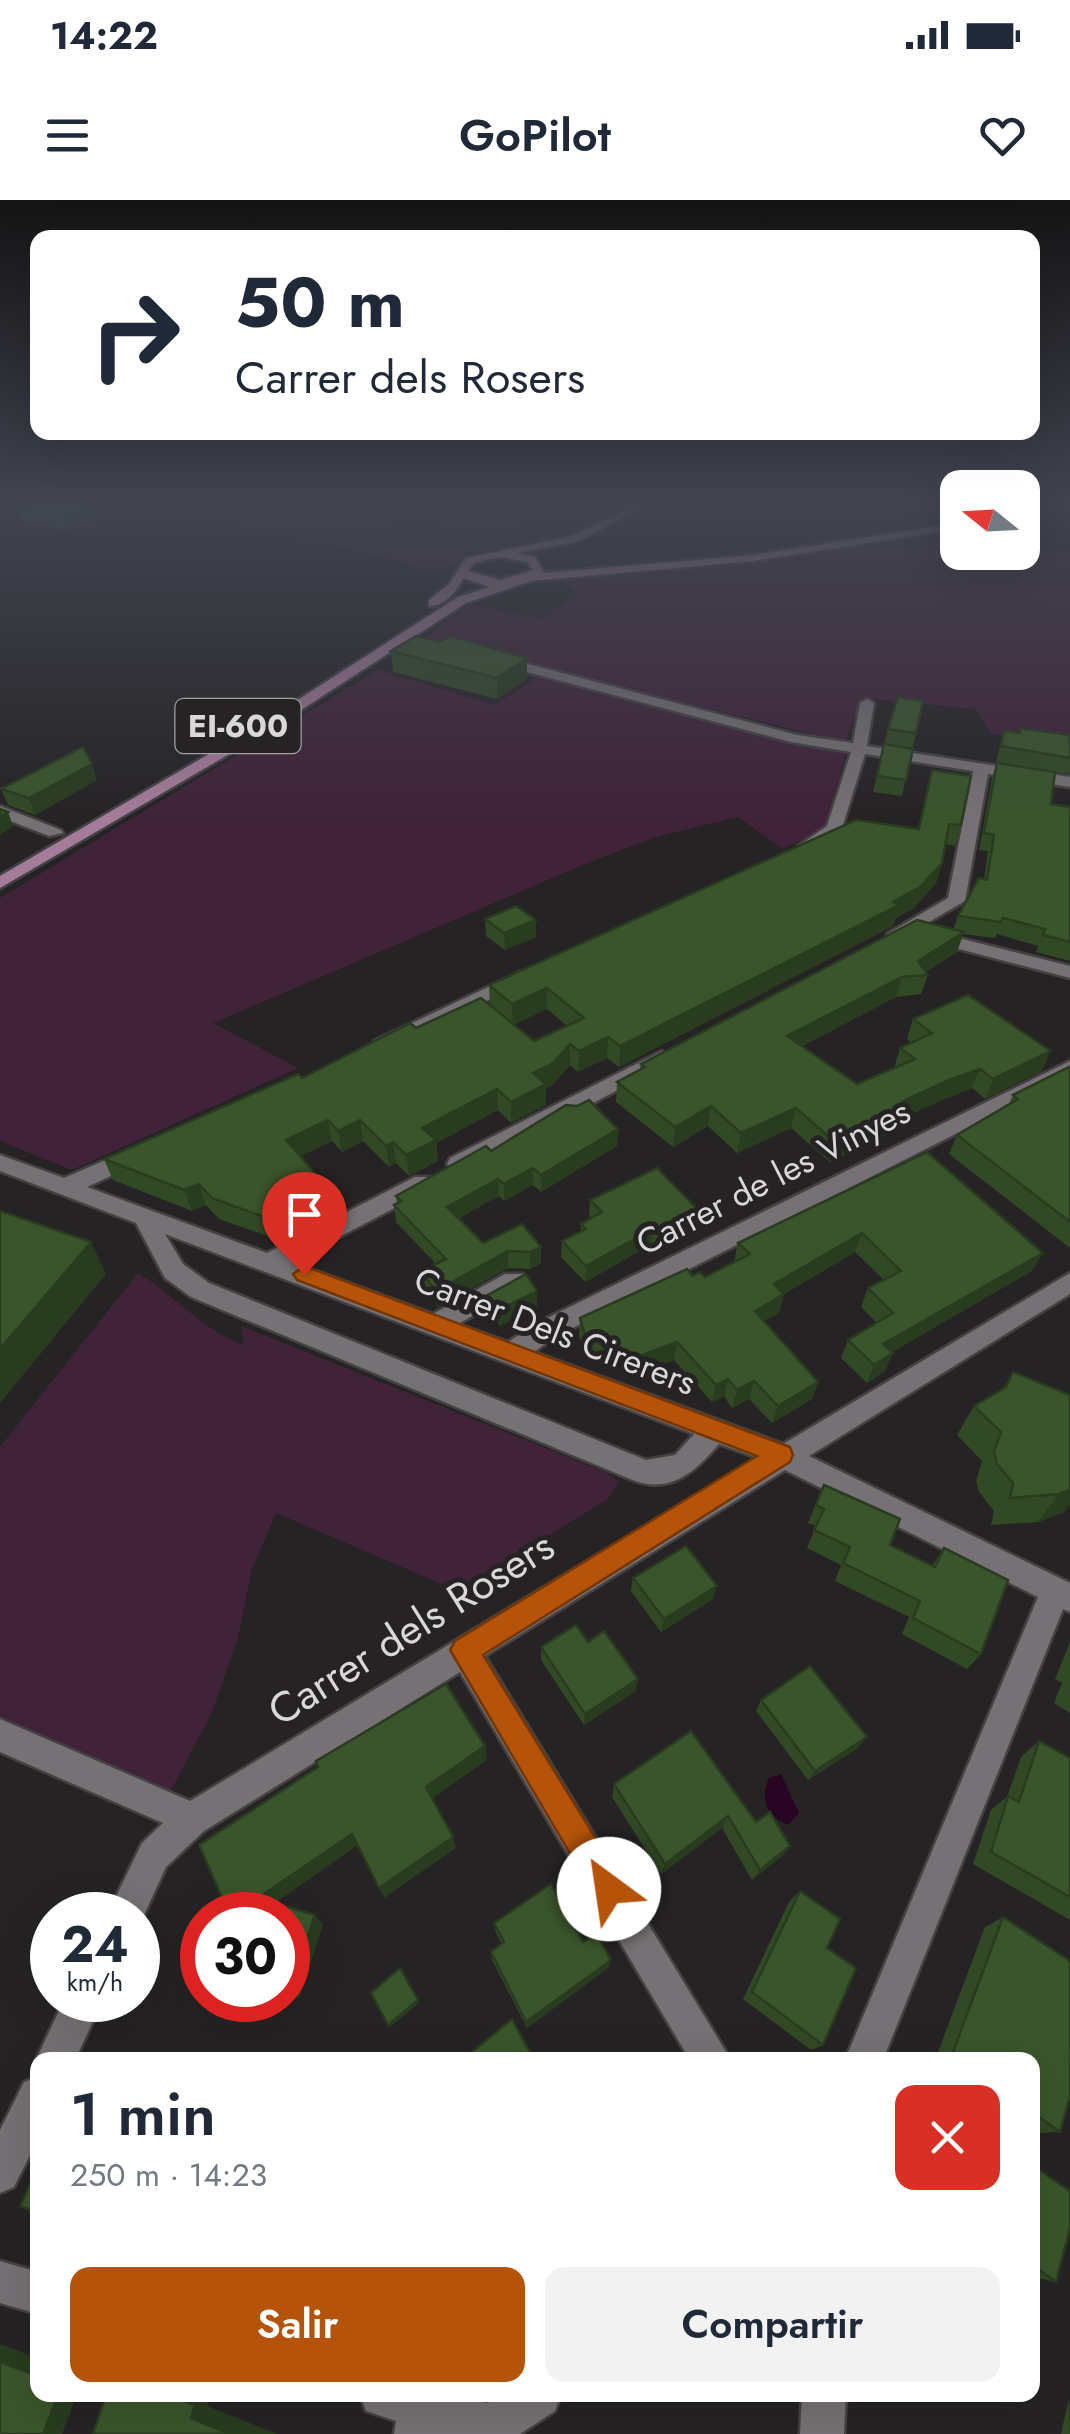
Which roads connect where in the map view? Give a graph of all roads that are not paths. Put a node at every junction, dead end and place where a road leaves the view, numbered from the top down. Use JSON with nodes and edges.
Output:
{"nodes":[{"id":1,"x":421,"y":610,"type":"edge"},
{"id":2,"x":446,"y":610,"type":"edge"},
{"id":3,"x":404,"y":637,"type":"junction"},
{"id":4,"x":424,"y":642,"type":"edge"},
{"id":5,"x":476,"y":655,"type":"edge"},
{"id":6,"x":867,"y":703,"type":"dead end"},
{"id":7,"x":858,"y":751,"type":"junction"},
{"id":8,"x":981,"y":768,"type":"junction"},
{"id":9,"x":1070,"y":782,"type":"edge"},
{"id":10,"x":0,"y":811,"type":"edge"},
{"id":11,"x":55,"y":834,"type":"junction"},
{"id":12,"x":790,"y":853,"type":"edge"},
{"id":13,"x":0,"y":864,"type":"edge"},
{"id":14,"x":0,"y":883,"type":"edge"},
{"id":15,"x":908,"y":930,"type":"junction"},
{"id":16,"x":876,"y":947,"type":"edge"},
{"id":17,"x":544,"y":967,"type":"edge"},
{"id":18,"x":1070,"y":972,"type":"edge"},
{"id":19,"x":690,"y":1044,"type":"edge"},
{"id":20,"x":366,"y":1049,"type":"edge"},
{"id":21,"x":1070,"y":1068,"type":"edge"},
{"id":22,"x":151,"y":1148,"type":"edge"},
{"id":23,"x":0,"y":1162,"type":"edge"},
{"id":24,"x":66,"y":1187,"type":"junction"},
{"id":25,"x":143,"y":1215,"type":"junction"},
{"id":26,"x":272,"y":1261,"type":"junction"},
{"id":27,"x":519,"y":1278,"type":"edge"},
{"id":28,"x":1070,"y":1282,"type":"edge"},
{"id":29,"x":436,"y":1325,"type":"junction"},
{"id":30,"x":511,"y":1354,"type":"junction"},
{"id":31,"x":712,"y":1432,"type":"junction"},
{"id":32,"x":781,"y":1455,"type":"junction"},
{"id":33,"x":1063,"y":1594,"type":"edge"},
{"id":34,"x":464,"y":1650,"type":"junction"},
{"id":35,"x":0,"y":1735,"type":"edge"},
{"id":36,"x":192,"y":1818,"type":"junction"},
{"id":37,"x":136,"y":1892,"type":"edge"},
{"id":38,"x":73,"y":2022,"type":"edge"},
{"id":39,"x":59,"y":2052,"type":"edge"},
{"id":40,"x":707,"y":2052,"type":"edge"},
{"id":41,"x":867,"y":2052,"type":"edge"},
{"id":42,"x":30,"y":2112,"type":"edge"},
{"id":43,"x":0,"y":2173,"type":"edge"},
{"id":44,"x":0,"y":2282,"type":"edge"},
{"id":45,"x":30,"y":2291,"type":"edge"},
{"id":46,"x":530,"y":2402,"type":"edge"},
{"id":47,"x":824,"y":2402,"type":"edge"},
{"id":48,"x":407,"y":2412,"type":"edge"},
{"id":49,"x":822,"y":2434,"type":"edge"}],
"edges":[{"from":1,"to":11,"type":"main road","number":"EI-600"},
{"from":2,"to":3,"type":"main road","number":"EI-600"},
{"from":3,"to":4,"type":"street"},
{"from":3,"to":14,"type":"main road","number":"EI-600"},
{"from":5,"to":7,"type":"street"},
{"from":6,"to":7,"type":"street"},
{"from":7,"to":8,"type":"street"},
{"from":7,"to":12,"type":"street"},
{"from":8,"to":9,"type":"street"},
{"from":8,"to":15,"type":"street"},
{"from":10,"to":11,"type":"street"},
{"from":11,"to":13,"type":"main road","number":"EI-600"},
{"from":15,"to":16,"type":"street"},
{"from":15,"to":18,"type":"street"},
{"from":17,"to":20,"type":"street"},
{"from":19,"to":26,"type":"street"},
{"from":21,"to":30,"type":"street","name":"Carrer de les Vinyes"},
{"from":22,"to":24,"type":"street"},
{"from":23,"to":24,"type":"street","name":"Carrer Dels Cirerers"},
{"from":24,"to":25,"type":"street","name":"Carrer Dels Cirerers"},
{"from":25,"to":26,"type":"street","name":"Carrer Dels Cirerers"},
{"from":25,"to":31,"type":"street"},
{"from":26,"to":29,"type":"street","name":"Carrer Dels Cirerers"},
{"from":27,"to":29,"type":"street"},
{"from":28,"to":32,"type":"street","name":"Carrer dels Rosers"},
{"from":29,"to":30,"type":"street","name":"Carrer Dels Cirerers"},
{"from":30,"to":31,"type":"street","name":"Carrer Dels Cirerers"},
{"from":31,"to":32,"type":"street","name":"Carrer Dels Cirerers"},
{"from":32,"to":33,"type":"street","name":"Carrer Dels Cirerers"},
{"from":32,"to":34,"type":"street","name":"Carrer dels Rosers"},
{"from":33,"to":41,"type":"street"},
{"from":34,"to":36,"type":"street","name":"Carrer dels Rosers"},
{"from":34,"to":40,"type":"street"},
{"from":35,"to":36,"type":"street"},
{"from":36,"to":37,"type":"street","name":"Carrer dels Rosers"},
{"from":38,"to":39,"type":"street"},
{"from":42,"to":43,"type":"street"},
{"from":44,"to":45,"type":"street"},
{"from":46,"to":48,"type":"street"},
{"from":47,"to":49,"type":"street"}]}
